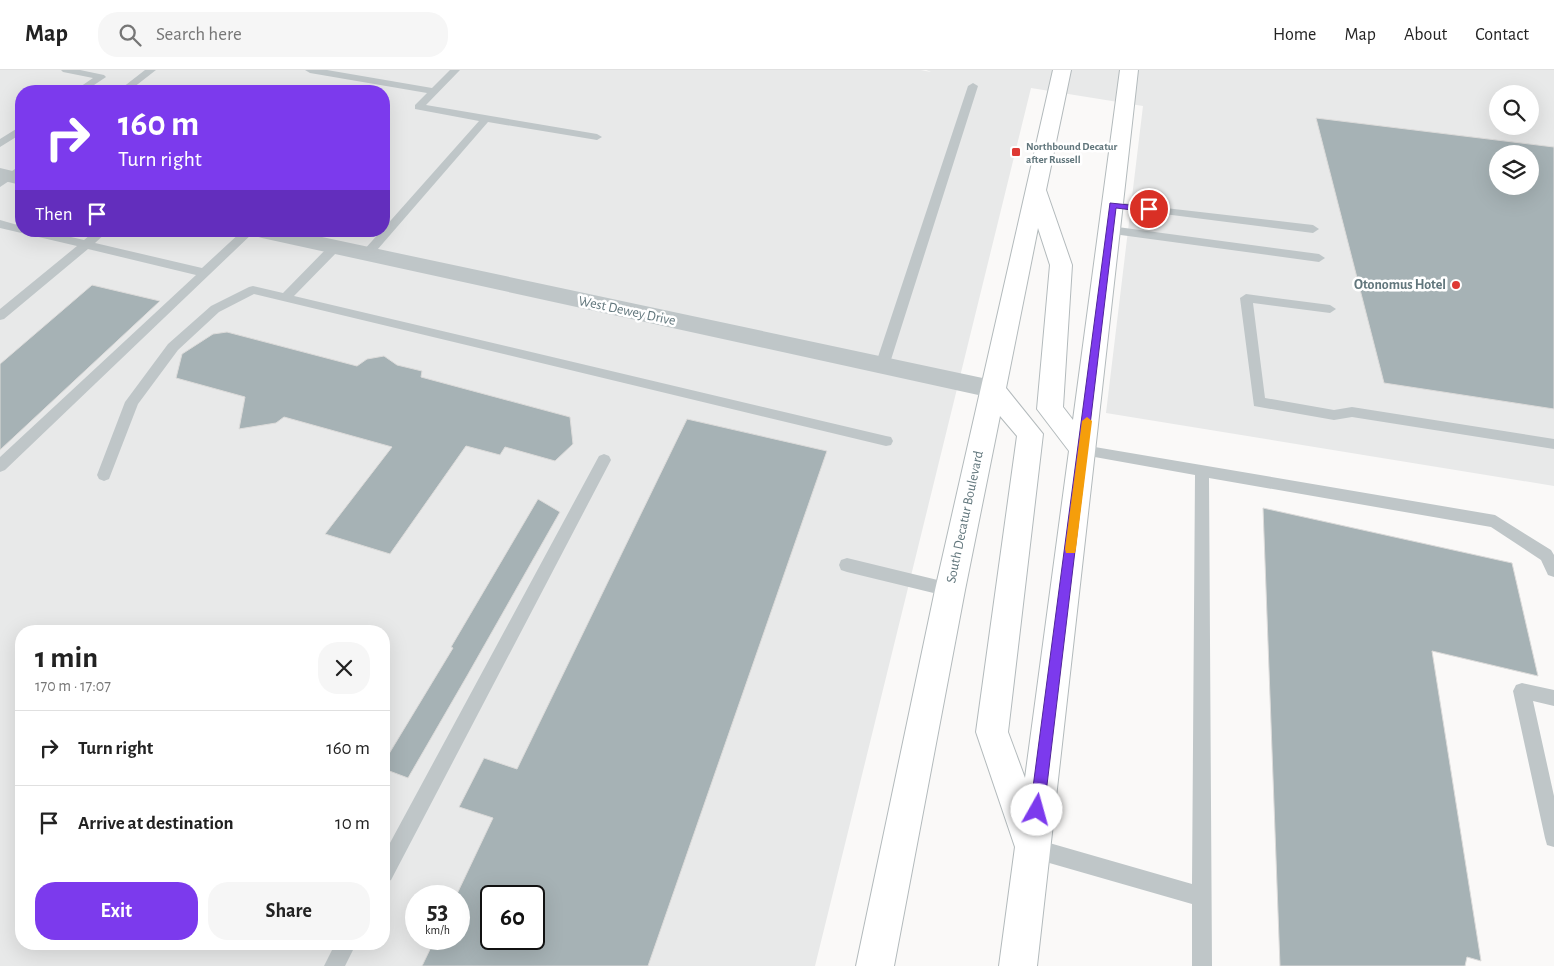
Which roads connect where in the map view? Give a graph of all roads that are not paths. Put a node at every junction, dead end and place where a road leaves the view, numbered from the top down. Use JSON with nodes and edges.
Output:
{"nodes":[{"id":1,"x":66,"y":70,"type":"edge"},
{"id":2,"x":151,"y":70,"type":"edge"},
{"id":3,"x":310,"y":70,"type":"edge"},
{"id":4,"x":455,"y":70,"type":"edge"},
{"id":5,"x":1062,"y":70,"type":"edge"},
{"id":6,"x":1129,"y":70,"type":"edge"},
{"id":7,"x":88,"y":85,"type":"edge"},
{"id":8,"x":131,"y":85,"type":"edge"},
{"id":9,"x":973,"y":86,"type":"dead end"},
{"id":10,"x":434,"y":91,"type":"junction"},
{"id":11,"x":486,"y":119,"type":"junction"},
{"id":12,"x":15,"y":133,"type":"edge"},
{"id":13,"x":597,"y":137,"type":"dead end"},
{"id":14,"x":0,"y":144,"type":"edge"},
{"id":15,"x":1035,"y":189,"type":"junction"},
{"id":16,"x":1111,"y":217,"type":"junction"},
{"id":17,"x":0,"y":224,"type":"edge"},
{"id":18,"x":15,"y":228,"type":"edge"},
{"id":19,"x":390,"y":228,"type":"edge"},
{"id":20,"x":1313,"y":229,"type":"dead end"},
{"id":21,"x":53,"y":237,"type":"edge"},
{"id":22,"x":95,"y":237,"type":"edge"},
{"id":23,"x":243,"y":237,"type":"edge"},
{"id":24,"x":289,"y":237,"type":"edge"},
{"id":25,"x":382,"y":237,"type":"edge"},
{"id":26,"x":86,"y":245,"type":"junction"},
{"id":27,"x":335,"y":247,"type":"junction"},
{"id":28,"x":367,"y":254,"type":"junction"},
{"id":29,"x":1319,"y":258,"type":"dead end"},
{"id":30,"x":205,"y":272,"type":"junction"},
{"id":31,"x":286,"y":297,"type":"junction"},
{"id":32,"x":1330,"y":309,"type":"dead end"},
{"id":33,"x":0,"y":316,"type":"edge"},
{"id":34,"x":882,"y":366,"type":"junction"},
{"id":35,"x":992,"y":389,"type":"junction"},
{"id":36,"x":886,"y":441,"type":"dead end"},
{"id":37,"x":1554,"y":444,"type":"edge"},
{"id":38,"x":1083,"y":450,"type":"junction"},
{"id":39,"x":604,"y":460,"type":"dead end"},
{"id":40,"x":0,"y":466,"type":"edge"},
{"id":41,"x":1202,"y":471,"type":"junction"},
{"id":42,"x":104,"y":476,"type":"dead end"},
{"id":43,"x":847,"y":564,"type":"dead end"},
{"id":44,"x":1554,"y":570,"type":"edge"},
{"id":45,"x":950,"y":590,"type":"junction"},
{"id":46,"x":1554,"y":698,"type":"edge"},
{"id":47,"x":1554,"y":838,"type":"edge"},
{"id":48,"x":1032,"y":848,"type":"junction"},
{"id":49,"x":390,"y":862,"type":"edge"},
{"id":50,"x":1202,"y":896,"type":"junction"},
{"id":51,"x":343,"y":950,"type":"edge"},
{"id":52,"x":334,"y":966,"type":"edge"},
{"id":53,"x":875,"y":966,"type":"edge"},
{"id":54,"x":1018,"y":966,"type":"edge"},
{"id":55,"x":1202,"y":966,"type":"edge"}],
"edges":[{"from":1,"to":7,"type":"lane"},
{"from":2,"to":8,"type":"lane"},
{"from":3,"to":10,"type":"lane"},
{"from":4,"to":10,"type":"lane"},
{"from":5,"to":15,"type":"main road","name":"South Decatur Boulevard"},
{"from":6,"to":16,"type":"main road"},
{"from":9,"to":34,"type":"lane"},
{"from":10,"to":11,"type":"lane"},
{"from":11,"to":13,"type":"lane"},
{"from":11,"to":19,"type":"lane"},
{"from":12,"to":14,"type":"lane"},
{"from":15,"to":35,"type":"main road","name":"South Decatur Boulevard"},
{"from":15,"to":38,"type":"main road"},
{"from":16,"to":20,"type":"lane"},
{"from":16,"to":29,"type":"lane"},
{"from":16,"to":38,"type":"main road"},
{"from":17,"to":18,"type":"lane"},
{"from":21,"to":26,"type":"lane"},
{"from":22,"to":26,"type":"lane"},
{"from":23,"to":30,"type":"lane"},
{"from":24,"to":27,"type":"street","name":"West Dewey Drive"},
{"from":25,"to":28,"type":"lane"},
{"from":26,"to":30,"type":"lane"},
{"from":26,"to":33,"type":"lane"},
{"from":27,"to":28,"type":"street","name":"West Dewey Drive"},
{"from":27,"to":31,"type":"lane"},
{"from":28,"to":34,"type":"street","name":"West Dewey Drive"},
{"from":30,"to":40,"type":"lane"},
{"from":31,"to":36,"type":"lane"},
{"from":31,"to":42,"type":"lane"},
{"from":32,"to":37,"type":"lane"},
{"from":34,"to":35,"type":"street","name":"West Dewey Drive"},
{"from":35,"to":45,"type":"main road","name":"South Decatur Boulevard"},
{"from":35,"to":48,"type":"main road"},
{"from":38,"to":41,"type":"lane"},
{"from":38,"to":48,"type":"main road"},
{"from":39,"to":49,"type":"lane"},
{"from":41,"to":44,"type":"lane"},
{"from":41,"to":50,"type":"lane"},
{"from":43,"to":45,"type":"lane"},
{"from":45,"to":53,"type":"main road","name":"South Decatur Boulevard"},
{"from":46,"to":47,"type":"lane"},
{"from":48,"to":50,"type":"lane"},
{"from":48,"to":54,"type":"main road"},
{"from":50,"to":55,"type":"lane"},
{"from":51,"to":52,"type":"lane"}]}
